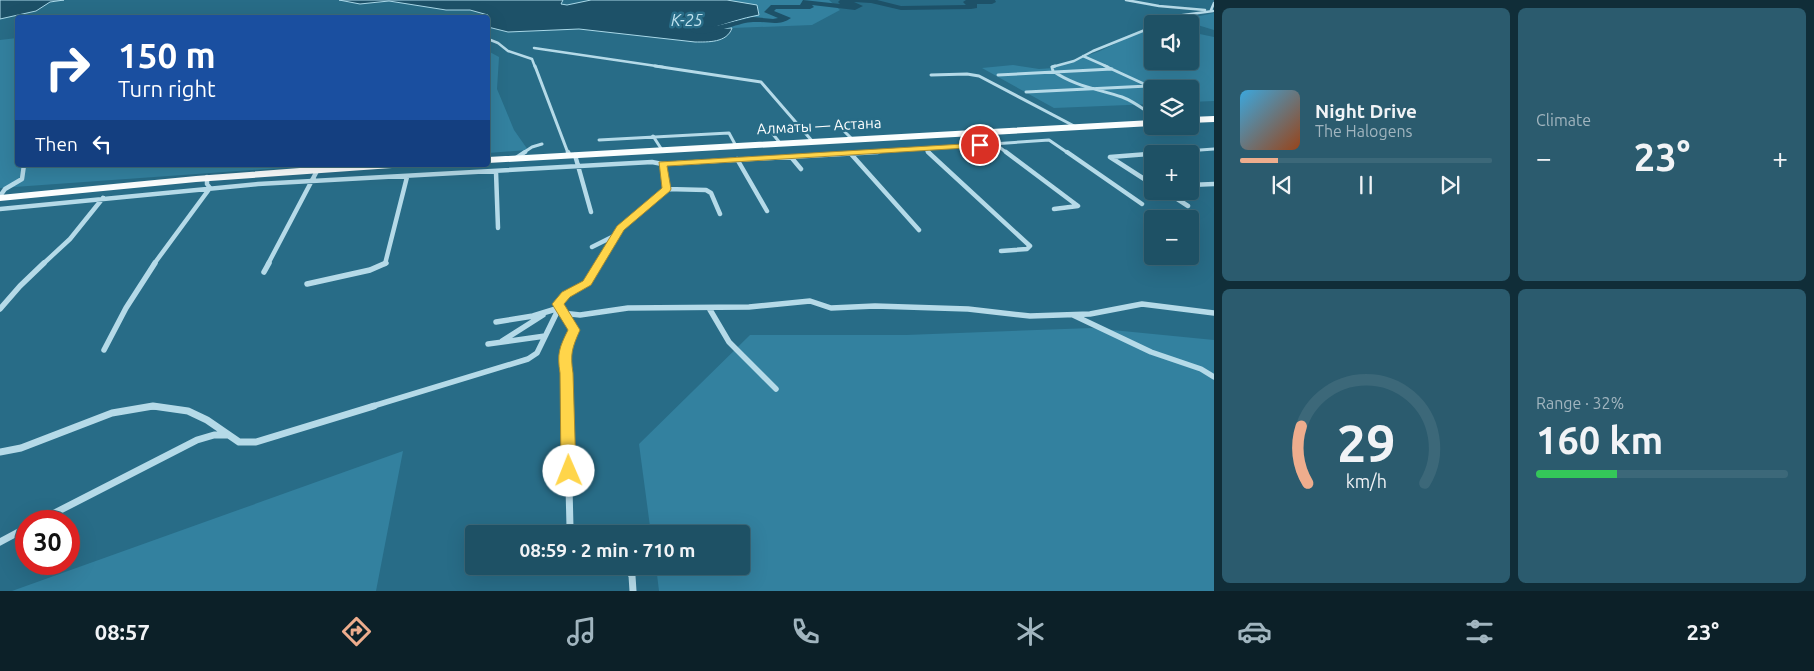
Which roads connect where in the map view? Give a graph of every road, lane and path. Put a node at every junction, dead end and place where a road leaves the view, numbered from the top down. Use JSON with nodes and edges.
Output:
{"nodes":[{"id":1,"x":1126,"y":0,"type":"edge"},
{"id":2,"x":1214,"y":3,"type":"edge"},
{"id":3,"x":1159,"y":6,"type":"junction"},
{"id":4,"x":1161,"y":10,"type":"dead end"},
{"id":5,"x":1212,"y":11,"type":"edge"},
{"id":6,"x":490,"y":40,"type":"edge"},
{"id":7,"x":534,"y":48,"type":"dead end"},
{"id":8,"x":1083,"y":56,"type":"junction"},
{"id":9,"x":1112,"y":69,"type":"junction"},
{"id":10,"x":1055,"y":72,"type":"junction"},
{"id":11,"x":932,"y":76,"type":"dead end"},
{"id":12,"x":998,"y":76,"type":"dead end"},
{"id":13,"x":1144,"y":84,"type":"edge"},
{"id":14,"x":1144,"y":86,"type":"edge"},
{"id":15,"x":1091,"y":89,"type":"junction"},
{"id":16,"x":1026,"y":92,"type":"dead end"},
{"id":17,"x":1144,"y":110,"type":"edge"},
{"id":18,"x":1214,"y":119,"type":"edge"},
{"id":19,"x":1199,"y":120,"type":"edge"},
{"id":20,"x":1144,"y":123,"type":"edge"},
{"id":21,"x":1076,"y":127,"type":"junction"},
{"id":22,"x":768,"y":128,"type":"dead end"},
{"id":23,"x":843,"y":130,"type":"dead end"},
{"id":24,"x":653,"y":135,"type":"junction"},
{"id":25,"x":852,"y":139,"type":"junction"},
{"id":26,"x":599,"y":140,"type":"dead end"},
{"id":27,"x":813,"y":142,"type":"junction"},
{"id":28,"x":780,"y":143,"type":"junction"},
{"id":29,"x":542,"y":144,"type":"dead end"},
{"id":30,"x":999,"y":144,"type":"junction"},
{"id":31,"x":736,"y":146,"type":"junction"},
{"id":32,"x":925,"y":149,"type":"junction"},
{"id":33,"x":1214,"y":149,"type":"edge"},
{"id":34,"x":662,"y":150,"type":"junction"},
{"id":35,"x":1199,"y":150,"type":"edge"},
{"id":36,"x":649,"y":151,"type":"junction"},
{"id":37,"x":851,"y":154,"type":"junction"},
{"id":38,"x":1144,"y":154,"type":"edge"},
{"id":39,"x":572,"y":155,"type":"junction"},
{"id":40,"x":792,"y":157,"type":"junction"},
{"id":41,"x":516,"y":158,"type":"junction"},
{"id":42,"x":737,"y":159,"type":"junction"},
{"id":43,"x":490,"y":160,"type":"edge"},
{"id":44,"x":652,"y":162,"type":"junction"},
{"id":45,"x":662,"y":164,"type":"junction"},
{"id":46,"x":24,"y":167,"type":"edge"},
{"id":47,"x":355,"y":167,"type":"edge"},
{"id":48,"x":579,"y":168,"type":"junction"},
{"id":49,"x":318,"y":169,"type":"junction"},
{"id":50,"x":800,"y":169,"type":"dead end"},
{"id":51,"x":496,"y":172,"type":"junction"},
{"id":52,"x":407,"y":177,"type":"junction"},
{"id":53,"x":1144,"y":179,"type":"edge"},
{"id":54,"x":312,"y":182,"type":"junction"},
{"id":55,"x":208,"y":183,"type":"junction"},
{"id":56,"x":1214,"y":184,"type":"edge"},
{"id":57,"x":1199,"y":185,"type":"edge"},
{"id":58,"x":667,"y":189,"type":"junction"},
{"id":59,"x":1,"y":198,"type":"edge"},
{"id":60,"x":103,"y":198,"type":"junction"},
{"id":61,"x":1179,"y":200,"type":"edge"},
{"id":62,"x":1142,"y":204,"type":"dead end"},
{"id":63,"x":1188,"y":206,"type":"dead end"},
{"id":64,"x":0,"y":209,"type":"edge"},
{"id":65,"x":1054,"y":209,"type":"dead end"},
{"id":66,"x":767,"y":211,"type":"dead end"},
{"id":67,"x":592,"y":212,"type":"dead end"},
{"id":68,"x":720,"y":214,"type":"dead end"},
{"id":69,"x":498,"y":228,"type":"dead end"},
{"id":70,"x":920,"y":230,"type":"dead end"},
{"id":71,"x":615,"y":235,"type":"junction"},
{"id":72,"x":592,"y":247,"type":"dead end"},
{"id":73,"x":1000,"y":252,"type":"dead end"},
{"id":74,"x":264,"y":272,"type":"dead end"},
{"id":75,"x":307,"y":284,"type":"dead end"},
{"id":76,"x":709,"y":308,"type":"junction"},
{"id":77,"x":0,"y":309,"type":"edge"},
{"id":78,"x":561,"y":311,"type":"junction"},
{"id":79,"x":547,"y":313,"type":"junction"},
{"id":80,"x":1214,"y":313,"type":"edge"},
{"id":81,"x":1072,"y":315,"type":"junction"},
{"id":82,"x":496,"y":322,"type":"dead end"},
{"id":83,"x":544,"y":336,"type":"junction"},
{"id":84,"x":501,"y":341,"type":"junction"},
{"id":85,"x":488,"y":344,"type":"dead end"},
{"id":86,"x":104,"y":350,"type":"dead end"},
{"id":87,"x":1213,"y":375,"type":"edge"},
{"id":88,"x":776,"y":389,"type":"dead end"},
{"id":89,"x":227,"y":435,"type":"junction"},
{"id":90,"x":0,"y":452,"type":"edge"},
{"id":91,"x":60,"y":510,"type":"edge"},
{"id":92,"x":570,"y":525,"type":"edge"},
{"id":93,"x":15,"y":534,"type":"edge"},
{"id":94,"x":0,"y":542,"type":"edge"},
{"id":95,"x":631,"y":575,"type":"edge"},
{"id":96,"x":633,"y":591,"type":"edge"}],
"edges":[{"from":1,"to":3,"type":"street"},
{"from":2,"to":5,"type":"street"},
{"from":3,"to":4,"type":"street"},
{"from":3,"to":5,"type":"street"},
{"from":5,"to":8,"type":"street"},
{"from":6,"to":39,"type":"street"},
{"from":7,"to":27,"type":"street"},
{"from":8,"to":9,"type":"street"},
{"from":8,"to":10,"type":"street"},
{"from":9,"to":10,"type":"street"},
{"from":9,"to":13,"type":"street"},
{"from":10,"to":12,"type":"street"},
{"from":10,"to":15,"type":"street"},
{"from":11,"to":21,"type":"street"},
{"from":14,"to":15,"type":"street"},
{"from":15,"to":16,"type":"street"},
{"from":15,"to":17,"type":"street"},
{"from":18,"to":19,"type":"highway"},
{"from":20,"to":21,"type":"highway","name":"Алматы — Астана"},
{"from":21,"to":25,"type":"highway","name":"Алматы — Астана"},
{"from":22,"to":28,"type":"street"},
{"from":23,"to":25,"type":"street"},
{"from":24,"to":26,"type":"street"},
{"from":24,"to":31,"type":"street"},
{"from":24,"to":34,"type":"street"},
{"from":25,"to":27,"type":"highway","name":"Алматы — Астана"},
{"from":27,"to":28,"type":"highway","name":"Алматы — Астана"},
{"from":28,"to":31,"type":"highway","name":"Алматы — Астана"},
{"from":29,"to":41,"type":"street"},
{"from":30,"to":32,"type":"street"},
{"from":30,"to":62,"type":"street"},
{"from":30,"to":65,"type":"street"},
{"from":31,"to":34,"type":"highway","name":"Алматы — Астана"},
{"from":32,"to":37,"type":"street"},
{"from":32,"to":73,"type":"street"},
{"from":33,"to":35,"type":"street"},
{"from":34,"to":36,"type":"highway","name":"Алматы — Астана"},
{"from":36,"to":39,"type":"highway","name":"Алматы — Астана"},
{"from":36,"to":44,"type":"street"},
{"from":37,"to":40,"type":"street"},
{"from":37,"to":70,"type":"street"},
{"from":38,"to":53,"type":"street"},
{"from":39,"to":41,"type":"highway","name":"Алматы — Астана"},
{"from":39,"to":48,"type":"street"},
{"from":40,"to":42,"type":"street"},
{"from":40,"to":50,"type":"street"},
{"from":41,"to":43,"type":"highway","name":"Алматы — Астана"},
{"from":42,"to":45,"type":"street"},
{"from":42,"to":66,"type":"street"},
{"from":44,"to":45,"type":"street"},
{"from":44,"to":48,"type":"street"},
{"from":45,"to":58,"type":"street"},
{"from":46,"to":59,"type":"street"},
{"from":47,"to":49,"type":"highway"},
{"from":48,"to":51,"type":"street"},
{"from":48,"to":67,"type":"street"},
{"from":49,"to":54,"type":"street"},
{"from":49,"to":55,"type":"highway"},
{"from":51,"to":52,"type":"street"},
{"from":51,"to":69,"type":"street"},
{"from":52,"to":54,"type":"street"},
{"from":52,"to":75,"type":"street"},
{"from":54,"to":55,"type":"street"},
{"from":54,"to":74,"type":"street"},
{"from":55,"to":59,"type":"highway"},
{"from":55,"to":60,"type":"street"},
{"from":55,"to":86,"type":"street"},
{"from":56,"to":57,"type":"street"},
{"from":58,"to":68,"type":"street"},
{"from":58,"to":71,"type":"street"},
{"from":60,"to":64,"type":"street"},
{"from":60,"to":77,"type":"street"},
{"from":61,"to":63,"type":"street"},
{"from":71,"to":72,"type":"street"},
{"from":71,"to":78,"type":"street"},
{"from":76,"to":78,"type":"street"},
{"from":76,"to":81,"type":"street"},
{"from":76,"to":88,"type":"street"},
{"from":78,"to":79,"type":"street"},
{"from":78,"to":83,"type":"street"},
{"from":78,"to":92,"type":"street"},
{"from":79,"to":82,"type":"street"},
{"from":79,"to":84,"type":"street"},
{"from":80,"to":81,"type":"street"},
{"from":81,"to":87,"type":"street"},
{"from":83,"to":84,"type":"street"},
{"from":83,"to":89,"type":"street"},
{"from":84,"to":85,"type":"street"},
{"from":89,"to":90,"type":"street"},
{"from":89,"to":91,"type":"street"},
{"from":93,"to":94,"type":"street"},
{"from":95,"to":96,"type":"street"}]}
